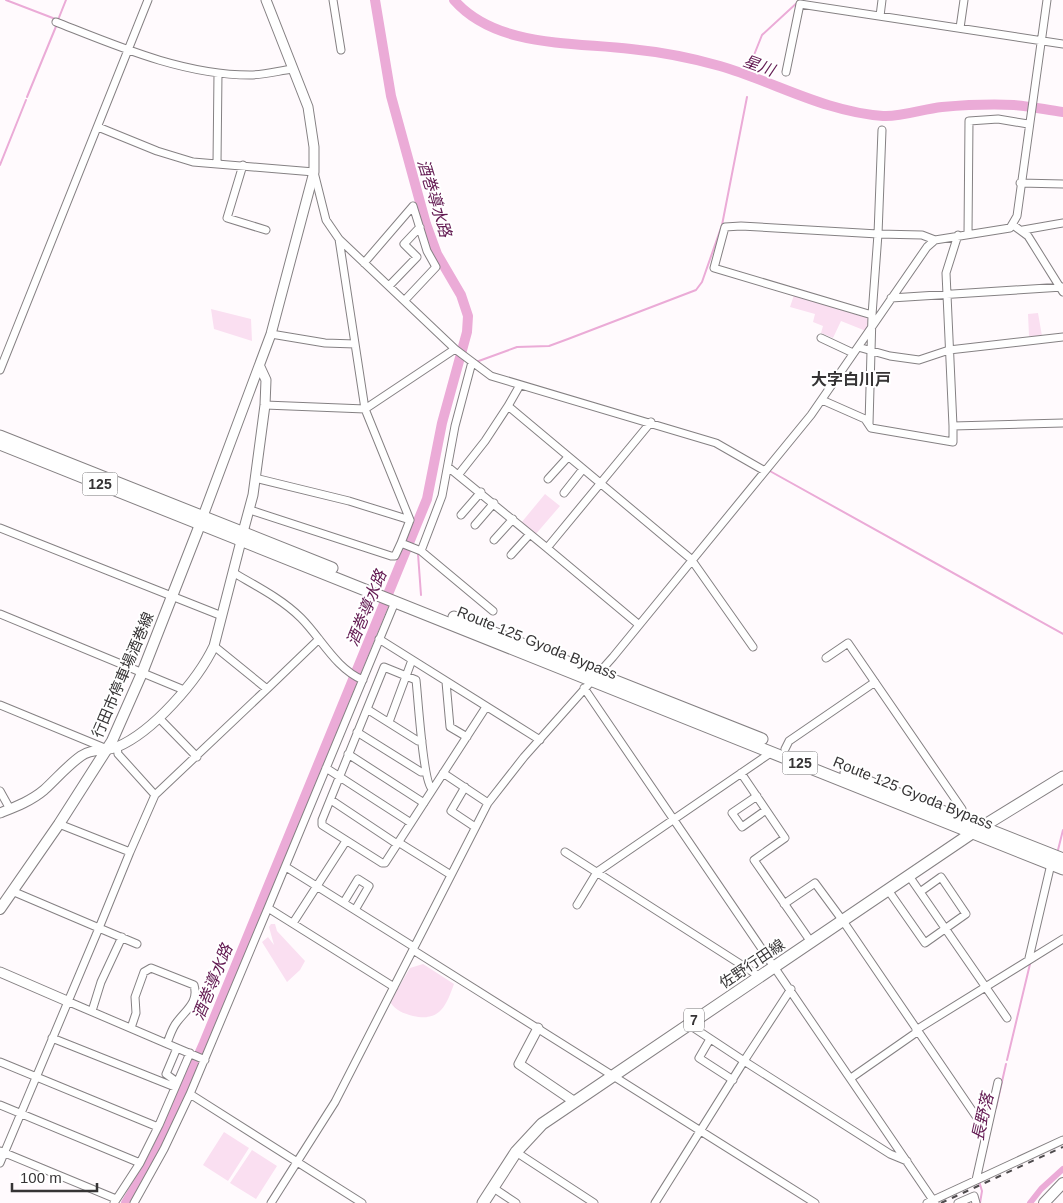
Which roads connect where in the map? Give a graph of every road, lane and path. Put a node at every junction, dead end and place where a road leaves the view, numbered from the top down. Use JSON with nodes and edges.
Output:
{"nodes":[{"id":1,"x":148,"y":0,"type":"edge"},
{"id":2,"x":266,"y":0,"type":"edge"},
{"id":3,"x":333,"y":0,"type":"edge"},
{"id":4,"x":882,"y":0,"type":"edge"},
{"id":5,"x":964,"y":0,"type":"edge"},
{"id":6,"x":1047,"y":0,"type":"edge"},
{"id":7,"x":880,"y":16,"type":"junction"},
{"id":8,"x":56,"y":22,"type":"dead end"},
{"id":9,"x":960,"y":28,"type":"junction"},
{"id":10,"x":1041,"y":40,"type":"junction"},
{"id":11,"x":1063,"y":44,"type":"edge"},
{"id":12,"x":341,"y":50,"type":"dead end"},
{"id":13,"x":128,"y":51,"type":"junction"},
{"id":14,"x":292,"y":69,"type":"junction"},
{"id":15,"x":786,"y":72,"type":"dead end"},
{"id":16,"x":218,"y":73,"type":"junction"},
{"id":17,"x":1028,"y":124,"type":"junction"},
{"id":18,"x":98,"y":126,"type":"junction"},
{"id":19,"x":882,"y":130,"type":"dead end"},
{"id":20,"x":217,"y":164,"type":"junction"},
{"id":21,"x":243,"y":165,"type":"junction"},
{"id":22,"x":314,"y":172,"type":"junction"},
{"id":23,"x":1020,"y":183,"type":"junction"},
{"id":24,"x":1063,"y":184,"type":"edge"},
{"id":25,"x":1063,"y":223,"type":"edge"},
{"id":26,"x":1014,"y":225,"type":"junction"},
{"id":27,"x":420,"y":226,"type":"junction"},
{"id":28,"x":266,"y":230,"type":"dead end"},
{"id":29,"x":1023,"y":230,"type":"junction"},
{"id":30,"x":878,"y":234,"type":"junction"},
{"id":31,"x":968,"y":234,"type":"junction"},
{"id":32,"x":958,"y":235,"type":"junction"},
{"id":33,"x":339,"y":239,"type":"junction"},
{"id":34,"x":935,"y":240,"type":"junction"},
{"id":35,"x":364,"y":263,"type":"junction"},
{"id":36,"x":389,"y":286,"type":"junction"},
{"id":37,"x":1062,"y":289,"type":"edge"},
{"id":38,"x":946,"y":295,"type":"junction"},
{"id":39,"x":891,"y":298,"type":"junction"},
{"id":40,"x":405,"y":300,"type":"junction"},
{"id":41,"x":872,"y":315,"type":"junction"},
{"id":42,"x":872,"y":326,"type":"junction"},
{"id":43,"x":271,"y":334,"type":"junction"},
{"id":44,"x":1063,"y":337,"type":"edge"},
{"id":45,"x":821,"y":338,"type":"dead end"},
{"id":46,"x":355,"y":344,"type":"junction"},
{"id":47,"x":456,"y":350,"type":"junction"},
{"id":48,"x":856,"y":350,"type":"junction"},
{"id":49,"x":949,"y":350,"type":"junction"},
{"id":50,"x":872,"y":351,"type":"junction"},
{"id":51,"x":472,"y":362,"type":"junction"},
{"id":52,"x":260,"y":367,"type":"junction"},
{"id":53,"x":0,"y":370,"type":"edge"},
{"id":54,"x":520,"y":385,"type":"junction"},
{"id":55,"x":822,"y":400,"type":"junction"},
{"id":56,"x":265,"y":405,"type":"junction"},
{"id":57,"x":508,"y":406,"type":"junction"},
{"id":58,"x":365,"y":409,"type":"junction"},
{"id":59,"x":651,"y":422,"type":"junction"},
{"id":60,"x":1063,"y":423,"type":"edge"},
{"id":61,"x":869,"y":424,"type":"junction"},
{"id":62,"x":952,"y":426,"type":"junction"},
{"id":63,"x":0,"y":436,"type":"edge"},
{"id":64,"x":0,"y":444,"type":"edge"},
{"id":65,"x":568,"y":457,"type":"junction"},
{"id":66,"x":448,"y":467,"type":"junction"},
{"id":67,"x":767,"y":468,"type":"junction"},
{"id":68,"x":583,"y":469,"type":"junction"},
{"id":69,"x":459,"y":474,"type":"junction"},
{"id":70,"x":255,"y":478,"type":"junction"},
{"id":71,"x":548,"y":480,"type":"dead end"},
{"id":72,"x":601,"y":484,"type":"junction"},
{"id":73,"x":480,"y":492,"type":"junction"},
{"id":74,"x":564,"y":493,"type":"dead end"},
{"id":75,"x":494,"y":503,"type":"junction"},
{"id":76,"x":250,"y":510,"type":"junction"},
{"id":77,"x":461,"y":515,"type":"dead end"},
{"id":78,"x":513,"y":519,"type":"junction"},
{"id":79,"x":202,"y":520,"type":"junction"},
{"id":80,"x":410,"y":520,"type":"junction"},
{"id":81,"x":475,"y":525,"type":"dead end"},
{"id":82,"x":0,"y":528,"type":"edge"},
{"id":83,"x":530,"y":534,"type":"junction"},
{"id":84,"x":242,"y":536,"type":"junction"},
{"id":85,"x":494,"y":540,"type":"dead end"},
{"id":86,"x":405,"y":545,"type":"junction"},
{"id":87,"x":547,"y":548,"type":"junction"},
{"id":88,"x":421,"y":551,"type":"junction"},
{"id":89,"x":511,"y":555,"type":"dead end"},
{"id":90,"x":691,"y":559,"type":"junction"},
{"id":91,"x":234,"y":573,"type":"junction"},
{"id":92,"x":172,"y":596,"type":"junction"},
{"id":93,"x":395,"y":599,"type":"junction"},
{"id":94,"x":493,"y":611,"type":"dead end"},
{"id":95,"x":0,"y":614,"type":"edge"},
{"id":96,"x":222,"y":616,"type":"junction"},
{"id":97,"x":638,"y":624,"type":"junction"},
{"id":98,"x":319,"y":639,"type":"junction"},
{"id":99,"x":379,"y":639,"type":"junction"},
{"id":100,"x":214,"y":646,"type":"junction"},
{"id":101,"x":753,"y":647,"type":"dead end"},
{"id":102,"x":826,"y":658,"type":"dead end"},
{"id":103,"x":412,"y":660,"type":"junction"},
{"id":104,"x":142,"y":673,"type":"junction"},
{"id":105,"x":406,"y":675,"type":"junction"},
{"id":106,"x":362,"y":679,"type":"junction"},
{"id":107,"x":591,"y":681,"type":"junction"},
{"id":108,"x":446,"y":682,"type":"junction"},
{"id":109,"x":875,"y":682,"type":"junction"},
{"id":110,"x":377,"y":683,"type":"junction"},
{"id":111,"x":267,"y":689,"type":"junction"},
{"id":112,"x":184,"y":690,"type":"junction"},
{"id":113,"x":0,"y":705,"type":"edge"},
{"id":114,"x":486,"y":707,"type":"junction"},
{"id":115,"x":367,"y":708,"type":"junction"},
{"id":116,"x":159,"y":718,"type":"junction"},
{"id":117,"x":389,"y":722,"type":"junction"},
{"id":118,"x":357,"y":732,"type":"junction"},
{"id":119,"x":466,"y":737,"type":"junction"},
{"id":120,"x":540,"y":740,"type":"junction"},
{"id":121,"x":422,"y":741,"type":"junction"},
{"id":122,"x":112,"y":748,"type":"junction"},
{"id":123,"x":786,"y":749,"type":"junction"},
{"id":124,"x":772,"y":752,"type":"junction"},
{"id":125,"x":348,"y":754,"type":"junction"},
{"id":126,"x":197,"y":757,"type":"junction"},
{"id":127,"x":326,"y":768,"type":"junction"},
{"id":128,"x":426,"y":772,"type":"junction"},
{"id":129,"x":741,"y":772,"type":"junction"},
{"id":130,"x":443,"y":773,"type":"junction"},
{"id":131,"x":340,"y":777,"type":"junction"},
{"id":132,"x":1063,"y":777,"type":"edge"},
{"id":133,"x":466,"y":787,"type":"junction"},
{"id":134,"x":432,"y":789,"type":"junction"},
{"id":135,"x":0,"y":791,"type":"edge"},
{"id":136,"x":155,"y":796,"type":"junction"},
{"id":137,"x":756,"y":796,"type":"junction"},
{"id":138,"x":331,"y":800,"type":"junction"},
{"id":139,"x":424,"y":803,"type":"junction"},
{"id":140,"x":488,"y":803,"type":"junction"},
{"id":141,"x":10,"y":809,"type":"junction"},
{"id":142,"x":766,"y":810,"type":"junction"},
{"id":143,"x":0,"y":813,"type":"edge"},
{"id":144,"x":959,"y":818,"type":"junction"},
{"id":145,"x":674,"y":819,"type":"junction"},
{"id":146,"x":411,"y":823,"type":"junction"},
{"id":147,"x":59,"y":824,"type":"junction"},
{"id":148,"x":475,"y":827,"type":"junction"},
{"id":149,"x":977,"y":830,"type":"junction"},
{"id":150,"x":346,"y":841,"type":"junction"},
{"id":151,"x":398,"y":843,"type":"junction"},
{"id":152,"x":130,"y":852,"type":"junction"},
{"id":153,"x":566,"y":852,"type":"dead end"},
{"id":154,"x":1063,"y":859,"type":"edge"},
{"id":155,"x":1051,"y":864,"type":"junction"},
{"id":156,"x":286,"y":867,"type":"junction"},
{"id":157,"x":1063,"y":868,"type":"edge"},
{"id":158,"x":597,"y":872,"type":"junction"},
{"id":159,"x":451,"y":875,"type":"junction"},
{"id":160,"x":909,"y":876,"type":"junction"},
{"id":161,"x":317,"y":886,"type":"junction"},
{"id":162,"x":888,"y":890,"type":"junction"},
{"id":163,"x":12,"y":891,"type":"junction"},
{"id":164,"x":920,"y":892,"type":"junction"},
{"id":165,"x":344,"y":902,"type":"junction"},
{"id":166,"x":784,"y":904,"type":"junction"},
{"id":167,"x":576,"y":905,"type":"dead end"},
{"id":168,"x":268,"y":908,"type":"junction"},
{"id":169,"x":0,"y":909,"type":"edge"},
{"id":170,"x":354,"y":910,"type":"junction"},
{"id":171,"x":844,"y":921,"type":"junction"},
{"id":172,"x":293,"y":923,"type":"junction"},
{"id":173,"x":99,"y":928,"type":"junction"},
{"id":174,"x":945,"y":929,"type":"junction"},
{"id":175,"x":122,"y":937,"type":"junction"},
{"id":176,"x":1063,"y":939,"type":"edge"},
{"id":177,"x":811,"y":942,"type":"junction"},
{"id":178,"x":137,"y":944,"type":"dead end"},
{"id":179,"x":413,"y":948,"type":"junction"},
{"id":180,"x":1029,"y":958,"type":"junction"},
{"id":181,"x":774,"y":967,"type":"junction"},
{"id":182,"x":0,"y":972,"type":"edge"},
{"id":183,"x":759,"y":976,"type":"junction"},
{"id":184,"x":984,"y":986,"type":"junction"},
{"id":185,"x":394,"y":987,"type":"junction"},
{"id":186,"x":791,"y":989,"type":"junction"},
{"id":187,"x":67,"y":1001,"type":"junction"},
{"id":188,"x":92,"y":1011,"type":"junction"},
{"id":189,"x":1007,"y":1018,"type":"dead end"},
{"id":190,"x":688,"y":1024,"type":"junction"},
{"id":191,"x":132,"y":1025,"type":"dead end"},
{"id":192,"x":538,"y":1028,"type":"junction"},
{"id":193,"x":916,"y":1031,"type":"junction"},
{"id":194,"x":52,"y":1038,"type":"junction"},
{"id":195,"x":710,"y":1039,"type":"junction"},
{"id":196,"x":166,"y":1043,"type":"junction"},
{"id":197,"x":177,"y":1048,"type":"junction"},
{"id":198,"x":197,"y":1056,"type":"junction"},
{"id":199,"x":744,"y":1061,"type":"junction"},
{"id":200,"x":0,"y":1062,"type":"edge"},
{"id":201,"x":614,"y":1075,"type":"junction"},
{"id":202,"x":36,"y":1076,"type":"junction"},
{"id":203,"x":851,"y":1078,"type":"junction"},
{"id":204,"x":733,"y":1080,"type":"junction"},
{"id":205,"x":998,"y":1082,"type":"dead end"},
{"id":206,"x":176,"y":1085,"type":"junction"},
{"id":207,"x":190,"y":1094,"type":"junction"},
{"id":208,"x":575,"y":1102,"type":"junction"},
{"id":209,"x":0,"y":1105,"type":"edge"},
{"id":210,"x":21,"y":1114,"type":"junction"},
{"id":211,"x":158,"y":1127,"type":"junction"},
{"id":212,"x":702,"y":1130,"type":"junction"},
{"id":213,"x":987,"y":1130,"type":"junction"},
{"id":214,"x":1063,"y":1140,"type":"edge"},
{"id":215,"x":2,"y":1152,"type":"edge"},
{"id":216,"x":516,"y":1152,"type":"junction"},
{"id":217,"x":906,"y":1161,"type":"junction"},
{"id":218,"x":298,"y":1162,"type":"junction"},
{"id":219,"x":0,"y":1163,"type":"edge"},
{"id":220,"x":140,"y":1163,"type":"junction"},
{"id":221,"x":976,"y":1180,"type":"junction"},
{"id":222,"x":1063,"y":1183,"type":"edge"},
{"id":223,"x":492,"y":1187,"type":"junction"},
{"id":224,"x":115,"y":1201,"type":"edge"},
{"id":225,"x":932,"y":1202,"type":"edge"},
{"id":226,"x":134,"y":1203,"type":"edge"},
{"id":227,"x":271,"y":1203,"type":"edge"},
{"id":228,"x":362,"y":1203,"type":"edge"},
{"id":229,"x":483,"y":1203,"type":"edge"},
{"id":230,"x":516,"y":1203,"type":"edge"},
{"id":231,"x":594,"y":1203,"type":"edge"},
{"id":232,"x":655,"y":1203,"type":"edge"},
{"id":233,"x":815,"y":1203,"type":"edge"},
{"id":234,"x":958,"y":1203,"type":"edge"},
{"id":235,"x":976,"y":1203,"type":"edge"},
{"id":236,"x":1044,"y":1203,"type":"edge"}],
"edges":[{"from":1,"to":13,"type":"street"},
{"from":2,"to":14,"type":"street"},
{"from":3,"to":12,"type":"street"},
{"from":4,"to":7,"type":"street"},
{"from":5,"to":9,"type":"street"},
{"from":6,"to":10,"type":"street"},
{"from":7,"to":9,"type":"street"},
{"from":7,"to":15,"type":"street"},
{"from":8,"to":13,"type":"street"},
{"from":9,"to":10,"type":"street"},
{"from":10,"to":11,"type":"street"},
{"from":10,"to":17,"type":"street"},
{"from":13,"to":16,"type":"street"},
{"from":13,"to":18,"type":"street"},
{"from":14,"to":16,"type":"street"},
{"from":14,"to":22,"type":"street"},
{"from":16,"to":20,"type":"street"},
{"from":17,"to":23,"type":"street"},
{"from":17,"to":31,"type":"street"},
{"from":18,"to":20,"type":"street"},
{"from":18,"to":53,"type":"street"},
{"from":19,"to":30,"type":"street"},
{"from":20,"to":21,"type":"street"},
{"from":21,"to":22,"type":"street"},
{"from":21,"to":28,"type":"street"},
{"from":22,"to":33,"type":"street"},
{"from":22,"to":43,"type":"street"},
{"from":23,"to":24,"type":"street"},
{"from":23,"to":26,"type":"street"},
{"from":25,"to":29,"type":"street"},
{"from":26,"to":29,"type":"street"},
{"from":26,"to":31,"type":"street"},
{"from":27,"to":35,"type":"street"},
{"from":27,"to":36,"type":"street"},
{"from":27,"to":40,"type":"street"},
{"from":29,"to":37,"type":"street"},
{"from":30,"to":34,"type":"street"},
{"from":30,"to":41,"type":"street"},
{"from":30,"to":41,"type":"street"},
{"from":31,"to":32,"type":"street"},
{"from":32,"to":34,"type":"street"},
{"from":32,"to":38,"type":"street"},
{"from":33,"to":35,"type":"street"},
{"from":33,"to":46,"type":"street"},
{"from":34,"to":39,"type":"street"},
{"from":35,"to":36,"type":"street"},
{"from":36,"to":40,"type":"street"},
{"from":37,"to":38,"type":"street"},
{"from":38,"to":39,"type":"street"},
{"from":38,"to":49,"type":"street"},
{"from":39,"to":42,"type":"street"},
{"from":40,"to":47,"type":"street"},
{"from":41,"to":42,"type":"street"},
{"from":42,"to":48,"type":"street"},
{"from":42,"to":50,"type":"street"},
{"from":43,"to":46,"type":"street"},
{"from":43,"to":52,"type":"street"},
{"from":44,"to":49,"type":"street"},
{"from":45,"to":48,"type":"street"},
{"from":46,"to":58,"type":"street"},
{"from":47,"to":51,"type":"street"},
{"from":47,"to":58,"type":"street"},
{"from":48,"to":50,"type":"street"},
{"from":48,"to":55,"type":"street"},
{"from":49,"to":50,"type":"street"},
{"from":49,"to":62,"type":"street"},
{"from":50,"to":61,"type":"street"},
{"from":51,"to":54,"type":"street"},
{"from":51,"to":66,"type":"street"},
{"from":52,"to":56,"type":"street"},
{"from":52,"to":79,"type":"street"},
{"from":54,"to":57,"type":"street"},
{"from":54,"to":59,"type":"street"},
{"from":55,"to":61,"type":"street"},
{"from":55,"to":67,"type":"street"},
{"from":56,"to":58,"type":"street"},
{"from":56,"to":70,"type":"street"},
{"from":57,"to":65,"type":"street"},
{"from":57,"to":69,"type":"street"},
{"from":58,"to":80,"type":"street"},
{"from":59,"to":67,"type":"street"},
{"from":59,"to":72,"type":"street"},
{"from":60,"to":62,"type":"street"},
{"from":61,"to":62,"type":"street"},
{"from":63,"to":79,"type":"main road","name":"Route 125 Gyoda Bypass","number":"125"},
{"from":64,"to":79,"type":"main road","name":"Route 125 Gyoda Bypass","number":"125"},
{"from":65,"to":68,"type":"street"},
{"from":65,"to":71,"type":"street"},
{"from":66,"to":69,"type":"street"},
{"from":66,"to":88,"type":"street"},
{"from":67,"to":90,"type":"street"},
{"from":68,"to":72,"type":"street"},
{"from":68,"to":74,"type":"street"},
{"from":69,"to":73,"type":"street"},
{"from":70,"to":76,"type":"street"},
{"from":70,"to":80,"type":"street"},
{"from":72,"to":87,"type":"street"},
{"from":72,"to":90,"type":"street"},
{"from":73,"to":75,"type":"street"},
{"from":73,"to":77,"type":"street"},
{"from":75,"to":78,"type":"street"},
{"from":75,"to":81,"type":"street"},
{"from":76,"to":84,"type":"street"},
{"from":76,"to":86,"type":"street"},
{"from":78,"to":83,"type":"street"},
{"from":78,"to":85,"type":"street"},
{"from":79,"to":84,"type":"main road","name":"Route 125 Gyoda Bypass","number":"125"},
{"from":79,"to":92,"type":"main road","name":"行田市停車場酒巻線"},
{"from":80,"to":86,"type":"street"},
{"from":82,"to":92,"type":"street"},
{"from":83,"to":87,"type":"street"},
{"from":83,"to":89,"type":"street"},
{"from":84,"to":91,"type":"street"},
{"from":84,"to":93,"type":"main road","name":"Route 125 Gyoda Bypass","number":"125"},
{"from":86,"to":88,"type":"street"},
{"from":87,"to":97,"type":"street"},
{"from":88,"to":94,"type":"street"},
{"from":90,"to":97,"type":"street"},
{"from":90,"to":101,"type":"street"},
{"from":91,"to":96,"type":"street"},
{"from":91,"to":98,"type":"street"},
{"from":92,"to":96,"type":"street"},
{"from":92,"to":104,"type":"main road","name":"行田市停車場酒巻線"},
{"from":93,"to":99,"type":"street"},
{"from":93,"to":107,"type":"main road","name":"Route 125 Gyoda Bypass","number":"125"},
{"from":95,"to":104,"type":"street"},
{"from":96,"to":100,"type":"street"},
{"from":97,"to":107,"type":"street"},
{"from":98,"to":106,"type":"street"},
{"from":98,"to":111,"type":"street"},
{"from":99,"to":103,"type":"street"},
{"from":99,"to":106,"type":"street"},
{"from":100,"to":111,"type":"street"},
{"from":100,"to":112,"type":"street"},
{"from":102,"to":109,"type":"street"},
{"from":103,"to":105,"type":"street"},
{"from":103,"to":108,"type":"street"},
{"from":104,"to":112,"type":"street"},
{"from":104,"to":122,"type":"main road","name":"行田市停車場酒巻線"},
{"from":105,"to":110,"type":"street"},
{"from":105,"to":117,"type":"street"},
{"from":105,"to":121,"type":"street"},
{"from":106,"to":110,"type":"street"},
{"from":106,"to":127,"type":"street"},
{"from":107,"to":120,"type":"street"},
{"from":107,"to":123,"type":"main road","name":"Route 125 Gyoda Bypass","number":"125"},
{"from":107,"to":124,"type":"main road","name":"Route 125 Gyoda Bypass","number":"125"},
{"from":107,"to":145,"type":"street"},
{"from":108,"to":114,"type":"street"},
{"from":108,"to":119,"type":"street"},
{"from":109,"to":123,"type":"street"},
{"from":109,"to":144,"type":"street"},
{"from":110,"to":115,"type":"street"},
{"from":111,"to":126,"type":"street"},
{"from":112,"to":116,"type":"street"},
{"from":113,"to":122,"type":"street"},
{"from":114,"to":119,"type":"street"},
{"from":114,"to":120,"type":"street"},
{"from":115,"to":117,"type":"street"},
{"from":115,"to":118,"type":"street"},
{"from":116,"to":122,"type":"street"},
{"from":116,"to":126,"type":"street"},
{"from":117,"to":121,"type":"street"},
{"from":118,"to":125,"type":"street"},
{"from":118,"to":128,"type":"street"},
{"from":119,"to":130,"type":"street"},
{"from":120,"to":140,"type":"street"},
{"from":121,"to":128,"type":"street"},
{"from":122,"to":136,"type":"street"},
{"from":122,"to":141,"type":"street"},
{"from":122,"to":147,"type":"main road","name":"行田市停車場酒巻線"},
{"from":123,"to":144,"type":"main road","name":"Route 125 Gyoda Bypass","number":"125"},
{"from":124,"to":129,"type":"street"},
{"from":124,"to":149,"type":"main road","name":"Route 125 Gyoda Bypass","number":"125"},
{"from":125,"to":131,"type":"street"},
{"from":125,"to":139,"type":"street"},
{"from":126,"to":136,"type":"street"},
{"from":127,"to":131,"type":"street"},
{"from":127,"to":156,"type":"street"},
{"from":128,"to":134,"type":"street"},
{"from":129,"to":137,"type":"street"},
{"from":129,"to":145,"type":"street"},
{"from":130,"to":133,"type":"street"},
{"from":130,"to":134,"type":"street"},
{"from":131,"to":138,"type":"street"},
{"from":131,"to":146,"type":"street"},
{"from":132,"to":149,"type":"main road","name":"佐野行田線","number":"7"},
{"from":133,"to":140,"type":"street"},
{"from":133,"to":148,"type":"street"},
{"from":134,"to":139,"type":"street"},
{"from":135,"to":141,"type":"street"},
{"from":136,"to":152,"type":"street"},
{"from":137,"to":142,"type":"street"},
{"from":137,"to":142,"type":"street"},
{"from":138,"to":150,"type":"street"},
{"from":138,"to":151,"type":"street"},
{"from":139,"to":146,"type":"street"},
{"from":140,"to":148,"type":"street"},
{"from":141,"to":143,"type":"street"},
{"from":142,"to":166,"type":"street"},
{"from":144,"to":149,"type":"main road","name":"Route 125 Gyoda Bypass","number":"125"},
{"from":145,"to":158,"type":"street"},
{"from":145,"to":181,"type":"street"},
{"from":146,"to":151,"type":"street"},
{"from":147,"to":152,"type":"street"},
{"from":147,"to":163,"type":"main road","name":"行田市停車場酒巻線"},
{"from":148,"to":159,"type":"street"},
{"from":149,"to":154,"type":"main road","name":"Route 125 Gyoda Bypass","number":"125"},
{"from":149,"to":155,"type":"main road","name":"Route 125 Gyoda Bypass","number":"125"},
{"from":149,"to":160,"type":"main road","name":"佐野行田線","number":"7"},
{"from":150,"to":151,"type":"street"},
{"from":150,"to":161,"type":"street"},
{"from":151,"to":159,"type":"street"},
{"from":152,"to":173,"type":"street"},
{"from":153,"to":158,"type":"street"},
{"from":155,"to":157,"type":"main road","name":"Route 125 Gyoda Bypass","number":"125"},
{"from":155,"to":180,"type":"street"},
{"from":156,"to":161,"type":"street"},
{"from":156,"to":168,"type":"street"},
{"from":158,"to":167,"type":"street"},
{"from":158,"to":183,"type":"street"},
{"from":159,"to":179,"type":"street"},
{"from":160,"to":162,"type":"main road","name":"佐野行田線","number":"7"},
{"from":160,"to":164,"type":"street"},
{"from":161,"to":165,"type":"street"},
{"from":161,"to":172,"type":"street"},
{"from":162,"to":171,"type":"main road","name":"佐野行田線","number":"7"},
{"from":162,"to":174,"type":"street"},
{"from":163,"to":169,"type":"main road","name":"行田市停車場酒巻線"},
{"from":163,"to":173,"type":"street"},
{"from":164,"to":174,"type":"street"},
{"from":164,"to":174,"type":"street"},
{"from":165,"to":170,"type":"street"},
{"from":165,"to":170,"type":"street"},
{"from":166,"to":171,"type":"street"},
{"from":166,"to":177,"type":"street"},
{"from":168,"to":172,"type":"street"},
{"from":168,"to":198,"type":"street"},
{"from":170,"to":179,"type":"street"},
{"from":171,"to":177,"type":"main road","name":"佐野行田線","number":"7"},
{"from":171,"to":193,"type":"street"},
{"from":172,"to":185,"type":"street"},
{"from":173,"to":175,"type":"street"},
{"from":173,"to":187,"type":"street"},
{"from":174,"to":184,"type":"street"},
{"from":175,"to":178,"type":"street"},
{"from":175,"to":188,"type":"street"},
{"from":176,"to":180,"type":"street"},
{"from":177,"to":181,"type":"main road","name":"佐野行田線","number":"7"},
{"from":179,"to":185,"type":"street"},
{"from":179,"to":192,"type":"street"},
{"from":180,"to":184,"type":"street"},
{"from":181,"to":183,"type":"main road","name":"佐野行田線","number":"7"},
{"from":181,"to":186,"type":"street"},
{"from":182,"to":187,"type":"street"},
{"from":183,"to":190,"type":"main road","name":"佐野行田線","number":"7"},
{"from":184,"to":189,"type":"street"},
{"from":184,"to":193,"type":"street"},
{"from":185,"to":218,"type":"street"},
{"from":186,"to":199,"type":"street"},
{"from":186,"to":203,"type":"street"},
{"from":187,"to":188,"type":"street"},
{"from":187,"to":194,"type":"street"},
{"from":188,"to":196,"type":"street"},
{"from":190,"to":195,"type":"street"},
{"from":190,"to":201,"type":"main road","name":"佐野行田線","number":"7"},
{"from":191,"to":196,"type":"street"},
{"from":192,"to":201,"type":"street"},
{"from":192,"to":208,"type":"street"},
{"from":193,"to":203,"type":"street"},
{"from":193,"to":213,"type":"street"},
{"from":194,"to":202,"type":"street"},
{"from":194,"to":206,"type":"street"},
{"from":195,"to":199,"type":"street"},
{"from":195,"to":204,"type":"street"},
{"from":196,"to":197,"type":"street"},
{"from":197,"to":198,"type":"street"},
{"from":197,"to":206,"type":"street"},
{"from":198,"to":206,"type":"street"},
{"from":198,"to":207,"type":"street"},
{"from":199,"to":204,"type":"street"},
{"from":199,"to":217,"type":"street"},
{"from":200,"to":202,"type":"street"},
{"from":201,"to":208,"type":"main road","name":"佐野行田線","number":"7"},
{"from":201,"to":212,"type":"street"},
{"from":202,"to":210,"type":"street"},
{"from":202,"to":211,"type":"street"},
{"from":203,"to":217,"type":"street"},
{"from":204,"to":212,"type":"street"},
{"from":205,"to":213,"type":"street"},
{"from":206,"to":211,"type":"street"},
{"from":207,"to":218,"type":"street"},
{"from":207,"to":226,"type":"street"},
{"from":208,"to":216,"type":"main road","name":"佐野行田線","number":"7"},
{"from":209,"to":210,"type":"street"},
{"from":210,"to":215,"type":"street"},
{"from":210,"to":220,"type":"street"},
{"from":211,"to":220,"type":"street"},
{"from":212,"to":232,"type":"street"},
{"from":212,"to":233,"type":"street"},
{"from":213,"to":221,"type":"street"},
{"from":214,"to":221,"type":"street"},
{"from":215,"to":219,"type":"street"},
{"from":215,"to":224,"type":"street"},
{"from":216,"to":223,"type":"main road","name":"佐野行田線","number":"7"},
{"from":216,"to":231,"type":"street"},
{"from":217,"to":225,"type":"street"},
{"from":218,"to":227,"type":"street"},
{"from":218,"to":228,"type":"street"},
{"from":220,"to":224,"type":"street"},
{"from":221,"to":225,"type":"street"},
{"from":222,"to":236,"type":"main road"},
{"from":223,"to":229,"type":"main road","name":"佐野行田線","number":"7"},
{"from":223,"to":230,"type":"street"},
{"from":234,"to":235,"type":"street"}]}
